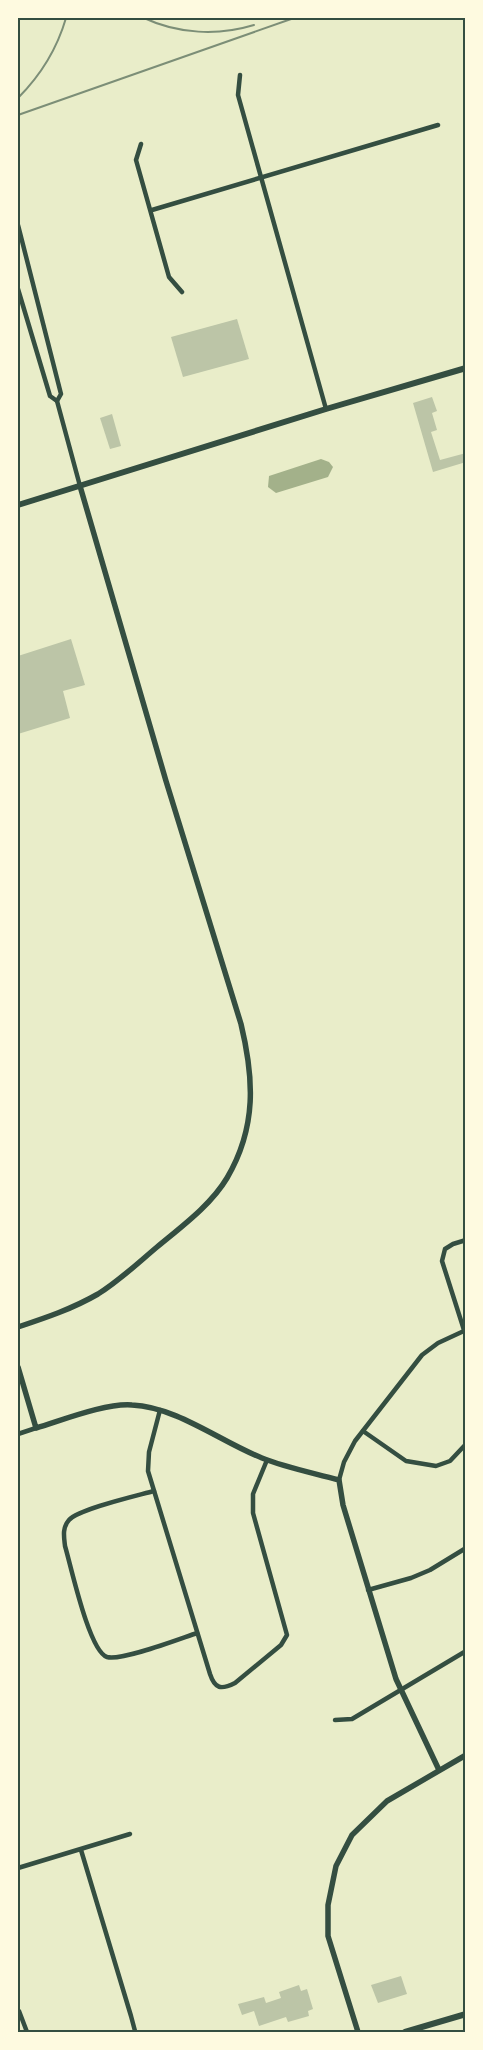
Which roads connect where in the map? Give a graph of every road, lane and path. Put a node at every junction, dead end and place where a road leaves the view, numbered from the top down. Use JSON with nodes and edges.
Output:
{"nodes":[{"id":1,"x":240,"y":75,"type":"dead end"},
{"id":2,"x":438,"y":125,"type":"dead end"},
{"id":3,"x":141,"y":144,"type":"dead end"},
{"id":4,"x":261,"y":178,"type":"junction"},
{"id":5,"x":152,"y":210,"type":"junction"},
{"id":6,"x":18,"y":226,"type":"edge"},
{"id":7,"x":18,"y":290,"type":"edge"},
{"id":8,"x":182,"y":292,"type":"dead end"},
{"id":9,"x":466,"y":368,"type":"edge"},
{"id":10,"x":57,"y":401,"type":"junction"},
{"id":11,"x":326,"y":409,"type":"junction"},
{"id":12,"x":80,"y":486,"type":"junction"},
{"id":13,"x":18,"y":506,"type":"edge"},
{"id":14,"x":466,"y":1240,"type":"edge"},
{"id":15,"x":18,"y":1327,"type":"edge"},
{"id":16,"x":465,"y":1330,"type":"edge"},
{"id":17,"x":18,"y":1367,"type":"edge"},
{"id":18,"x":160,"y":1410,"type":"junction"},
{"id":19,"x":36,"y":1428,"type":"junction"},
{"id":20,"x":363,"y":1431,"type":"junction"},
{"id":21,"x":18,"y":1434,"type":"edge"},
{"id":22,"x":466,"y":1444,"type":"edge"},
{"id":23,"x":266,"y":1460,"type":"junction"},
{"id":24,"x":339,"y":1480,"type":"junction"},
{"id":25,"x":154,"y":1491,"type":"junction"},
{"id":26,"x":466,"y":1548,"type":"edge"},
{"id":27,"x":368,"y":1590,"type":"junction"},
{"id":28,"x":197,"y":1633,"type":"junction"},
{"id":29,"x":466,"y":1650,"type":"edge"},
{"id":30,"x":402,"y":1689,"type":"junction"},
{"id":31,"x":335,"y":1720,"type":"dead end"},
{"id":32,"x":466,"y":1755,"type":"edge"},
{"id":33,"x":439,"y":1770,"type":"junction"},
{"id":34,"x":130,"y":1834,"type":"dead end"},
{"id":35,"x":81,"y":1850,"type":"junction"},
{"id":36,"x":18,"y":1868,"type":"edge"},
{"id":37,"x":18,"y":2009,"type":"edge"},
{"id":38,"x":466,"y":2014,"type":"edge"},
{"id":39,"x":417,"y":2031,"type":"edge"},
{"id":40,"x":27,"y":2032,"type":"edge"},
{"id":41,"x":133,"y":2032,"type":"edge"},
{"id":42,"x":358,"y":2032,"type":"edge"},
{"id":43,"x":405,"y":2032,"type":"edge"}],
"edges":[{"from":1,"to":4,"type":"street"},
{"from":2,"to":4,"type":"street"},
{"from":3,"to":5,"type":"street"},
{"from":4,"to":5,"type":"street"},
{"from":4,"to":11,"type":"street"},
{"from":5,"to":8,"type":"street"},
{"from":6,"to":10,"type":"street"},
{"from":7,"to":10,"type":"street"},
{"from":9,"to":11,"type":"main road"},
{"from":10,"to":12,"type":"street"},
{"from":11,"to":12,"type":"main road"},
{"from":12,"to":13,"type":"main road"},
{"from":12,"to":15,"type":"street"},
{"from":14,"to":16,"type":"street"},
{"from":16,"to":20,"type":"street"},
{"from":17,"to":19,"type":"street"},
{"from":18,"to":19,"type":"street"},
{"from":18,"to":23,"type":"street"},
{"from":18,"to":25,"type":"street"},
{"from":19,"to":21,"type":"street"},
{"from":20,"to":22,"type":"street"},
{"from":20,"to":24,"type":"street"},
{"from":23,"to":24,"type":"street"},
{"from":23,"to":28,"type":"street"},
{"from":24,"to":27,"type":"street"},
{"from":25,"to":28,"type":"street"},
{"from":25,"to":28,"type":"street"},
{"from":26,"to":27,"type":"street"},
{"from":27,"to":30,"type":"street"},
{"from":29,"to":30,"type":"street"},
{"from":30,"to":31,"type":"street"},
{"from":30,"to":33,"type":"street"},
{"from":32,"to":33,"type":"street"},
{"from":33,"to":42,"type":"street"},
{"from":34,"to":35,"type":"street"},
{"from":35,"to":36,"type":"street"},
{"from":35,"to":41,"type":"street"},
{"from":37,"to":40,"type":"street"},
{"from":38,"to":39,"type":"main road"},
{"from":39,"to":43,"type":"main road"}]}
